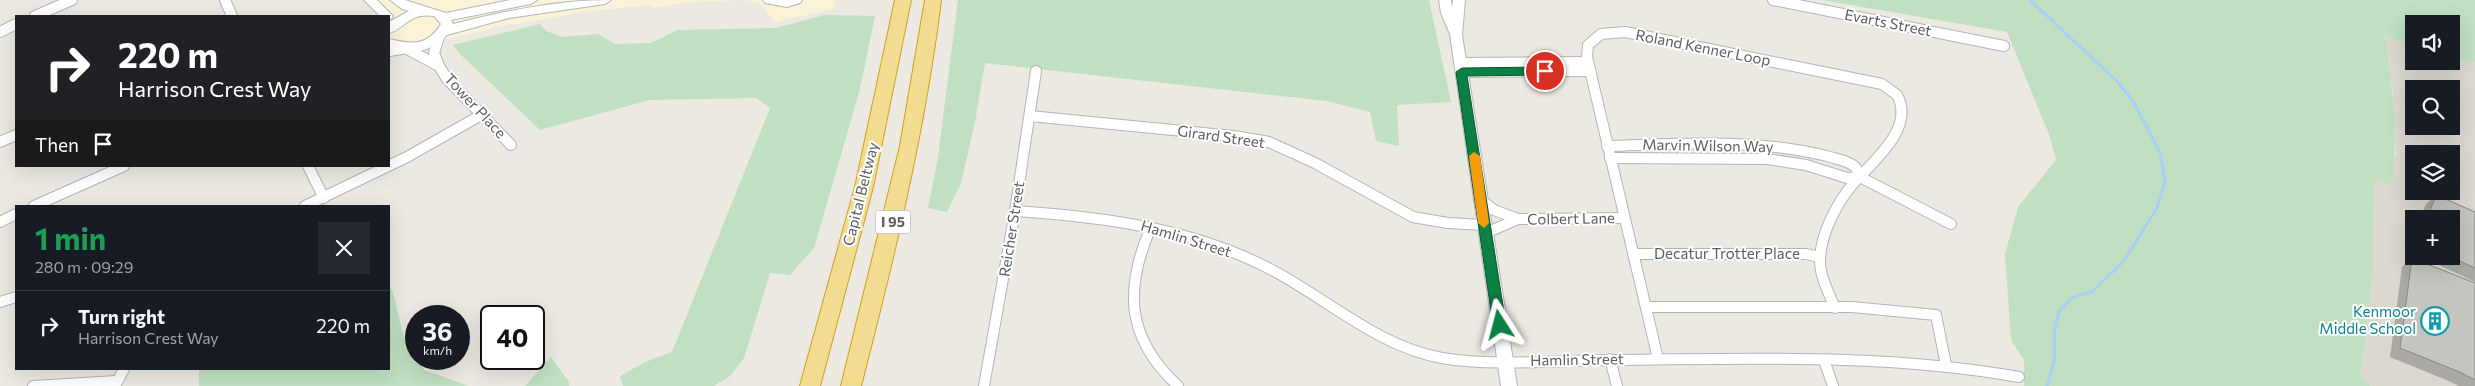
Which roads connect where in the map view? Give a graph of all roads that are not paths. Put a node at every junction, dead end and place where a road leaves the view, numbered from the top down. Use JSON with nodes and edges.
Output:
{"nodes":[{"id":1,"x":72,"y":0,"type":"edge"},
{"id":2,"x":225,"y":0,"type":"edge"},
{"id":3,"x":370,"y":0,"type":"edge"},
{"id":4,"x":396,"y":0,"type":"edge"},
{"id":5,"x":531,"y":0,"type":"edge"},
{"id":6,"x":605,"y":0,"type":"edge"},
{"id":7,"x":770,"y":0,"type":"edge"},
{"id":8,"x":796,"y":0,"type":"edge"},
{"id":9,"x":903,"y":0,"type":"edge"},
{"id":10,"x":933,"y":0,"type":"edge"},
{"id":11,"x":940,"y":0,"type":"edge"},
{"id":12,"x":1445,"y":0,"type":"edge"},
{"id":13,"x":1459,"y":0,"type":"edge"},
{"id":14,"x":1773,"y":0,"type":"edge"},
{"id":15,"x":425,"y":10,"type":"junction"},
{"id":16,"x":37,"y":15,"type":"edge"},
{"id":17,"x":232,"y":15,"type":"edge"},
{"id":18,"x":383,"y":15,"type":"edge"},
{"id":19,"x":445,"y":17,"type":"junction"},
{"id":20,"x":390,"y":22,"type":"edge"},
{"id":21,"x":15,"y":24,"type":"edge"},
{"id":22,"x":0,"y":32,"type":"edge"},
{"id":23,"x":441,"y":34,"type":"junction"},
{"id":24,"x":1456,"y":35,"type":"junction"},
{"id":25,"x":390,"y":43,"type":"edge"},
{"id":26,"x":2004,"y":46,"type":"dead end"},
{"id":27,"x":405,"y":49,"type":"junction"},
{"id":28,"x":390,"y":51,"type":"edge"},
{"id":29,"x":927,"y":56,"type":"junction"},
{"id":30,"x":439,"y":66,"type":"junction"},
{"id":31,"x":1461,"y":67,"type":"junction"},
{"id":32,"x":1589,"y":67,"type":"junction"},
{"id":33,"x":1036,"y":71,"type":"dead end"},
{"id":34,"x":483,"y":114,"type":"junction"},
{"id":35,"x":1030,"y":116,"type":"junction"},
{"id":36,"x":15,"y":135,"type":"edge"},
{"id":37,"x":0,"y":142,"type":"edge"},
{"id":38,"x":511,"y":145,"type":"dead end"},
{"id":39,"x":1607,"y":146,"type":"junction"},
{"id":40,"x":1610,"y":158,"type":"junction"},
{"id":41,"x":390,"y":166,"type":"edge"},
{"id":42,"x":122,"y":167,"type":"edge"},
{"id":43,"x":308,"y":167,"type":"edge"},
{"id":44,"x":388,"y":167,"type":"edge"},
{"id":45,"x":1860,"y":177,"type":"junction"},
{"id":46,"x":324,"y":198,"type":"junction"},
{"id":47,"x":1480,"y":199,"type":"junction"},
{"id":48,"x":36,"y":205,"type":"edge"},
{"id":49,"x":307,"y":205,"type":"edge"},
{"id":50,"x":1015,"y":211,"type":"junction"},
{"id":51,"x":15,"y":214,"type":"edge"},
{"id":52,"x":1624,"y":218,"type":"junction"},
{"id":53,"x":1518,"y":219,"type":"junction"},
{"id":54,"x":0,"y":222,"type":"edge"},
{"id":55,"x":1951,"y":224,"type":"dead end"},
{"id":56,"x":1151,"y":227,"type":"junction"},
{"id":57,"x":1485,"y":229,"type":"junction"},
{"id":58,"x":1633,"y":254,"type":"junction"},
{"id":59,"x":1820,"y":257,"type":"junction"},
{"id":60,"x":15,"y":298,"type":"edge"},
{"id":61,"x":0,"y":302,"type":"edge"},
{"id":62,"x":1646,"y":307,"type":"junction"},
{"id":63,"x":1836,"y":308,"type":"junction"},
{"id":64,"x":1610,"y":359,"type":"junction"},
{"id":65,"x":1658,"y":359,"type":"junction"},
{"id":66,"x":1824,"y":360,"type":"junction"},
{"id":67,"x":1505,"y":361,"type":"junction"},
{"id":68,"x":1946,"y":365,"type":"junction"},
{"id":69,"x":123,"y":370,"type":"edge"},
{"id":70,"x":2019,"y":377,"type":"dead end"},
{"id":71,"x":116,"y":384,"type":"edge"},
{"id":72,"x":33,"y":386,"type":"edge"},
{"id":73,"x":810,"y":386,"type":"edge"},
{"id":74,"x":851,"y":386,"type":"edge"},
{"id":75,"x":984,"y":386,"type":"edge"},
{"id":76,"x":1178,"y":386,"type":"edge"},
{"id":77,"x":1509,"y":386,"type":"edge"},
{"id":78,"x":1617,"y":386,"type":"edge"},
{"id":79,"x":1833,"y":386,"type":"edge"}],
"edges":[{"from":1,"to":16,"type":"street"},
{"from":2,"to":17,"type":"street"},
{"from":3,"to":18,"type":"street"},
{"from":4,"to":15,"type":"street"},
{"from":5,"to":19,"type":"street"},
{"from":6,"to":23,"type":"street"},
{"from":7,"to":8,"type":"street"},
{"from":9,"to":73,"type":"highway","name":"Capital Beltway","number":"I 95"},
{"from":10,"to":29,"type":"highway","number":"I 95"},
{"from":11,"to":29,"type":"highway"},
{"from":12,"to":24,"type":"street"},
{"from":13,"to":24,"type":"street"},
{"from":14,"to":26,"type":"street","name":"Evarts Street"},
{"from":15,"to":19,"type":"street"},
{"from":15,"to":20,"type":"street"},
{"from":19,"to":23,"type":"street"},
{"from":21,"to":22,"type":"street"},
{"from":23,"to":27,"type":"street"},
{"from":23,"to":30,"type":"street","name":"Tower Place"},
{"from":24,"to":31,"type":"street"},
{"from":25,"to":27,"type":"street"},
{"from":27,"to":28,"type":"street"},
{"from":27,"to":30,"type":"street","name":"Tower Place"},
{"from":29,"to":74,"type":"highway","number":"I 95"},
{"from":30,"to":34,"type":"street","name":"Tower Place"},
{"from":31,"to":32,"type":"street"},
{"from":31,"to":47,"type":"street"},
{"from":32,"to":39,"type":"street","name":"Roland Kenner Loop"},
{"from":32,"to":45,"type":"street","name":"Roland Kenner Loop"},
{"from":33,"to":35,"type":"street","name":"Reicher Street"},
{"from":34,"to":38,"type":"street","name":"Tower Place"},
{"from":34,"to":41,"type":"street"},
{"from":35,"to":50,"type":"street","name":"Reicher Street"},
{"from":35,"to":57,"type":"street","name":"Girard Street"},
{"from":36,"to":37,"type":"street"},
{"from":39,"to":40,"type":"street","name":"Roland Kenner Loop"},
{"from":39,"to":45,"type":"street","name":"Marvin Wilson Way"},
{"from":40,"to":45,"type":"street","name":"Marvin Wilson Way"},
{"from":40,"to":52,"type":"street","name":"Roland Kenner Loop"},
{"from":42,"to":48,"type":"street"},
{"from":43,"to":46,"type":"street"},
{"from":44,"to":46,"type":"street"},
{"from":45,"to":55,"type":"street","name":"Marvin Wilson Way"},
{"from":45,"to":59,"type":"street","name":"Roland Kenner Loop"},
{"from":46,"to":49,"type":"street"},
{"from":47,"to":53,"type":"street","name":"Colbert Lane"},
{"from":47,"to":57,"type":"street"},
{"from":50,"to":56,"type":"street","name":"Hamlin Street"},
{"from":50,"to":75,"type":"street","name":"Reicher Street"},
{"from":51,"to":54,"type":"street"},
{"from":52,"to":53,"type":"street","name":"Colbert Lane"},
{"from":52,"to":58,"type":"street","name":"Roland Kenner Loop"},
{"from":53,"to":57,"type":"street","name":"Colbert Lane"},
{"from":56,"to":67,"type":"street","name":"Hamlin Street"},
{"from":56,"to":76,"type":"street"},
{"from":57,"to":67,"type":"street"},
{"from":58,"to":59,"type":"street","name":"Decatur Trotter Place"},
{"from":58,"to":62,"type":"street","name":"Roland Kenner Loop"},
{"from":59,"to":63,"type":"street","name":"Roland Kenner Loop"},
{"from":60,"to":61,"type":"street"},
{"from":62,"to":63,"type":"street"},
{"from":62,"to":65,"type":"street","name":"Roland Kenner Loop"},
{"from":63,"to":68,"type":"street"},
{"from":64,"to":65,"type":"street","name":"Hamlin Street"},
{"from":64,"to":67,"type":"street","name":"Hamlin Street"},
{"from":64,"to":78,"type":"street"},
{"from":65,"to":66,"type":"street","name":"Hamlin Street"},
{"from":66,"to":68,"type":"street","name":"Hamlin Street"},
{"from":66,"to":79,"type":"street"},
{"from":67,"to":77,"type":"street"},
{"from":68,"to":70,"type":"street","name":"Hamlin Street"},
{"from":69,"to":71,"type":"street"},
{"from":71,"to":72,"type":"street"}]}
